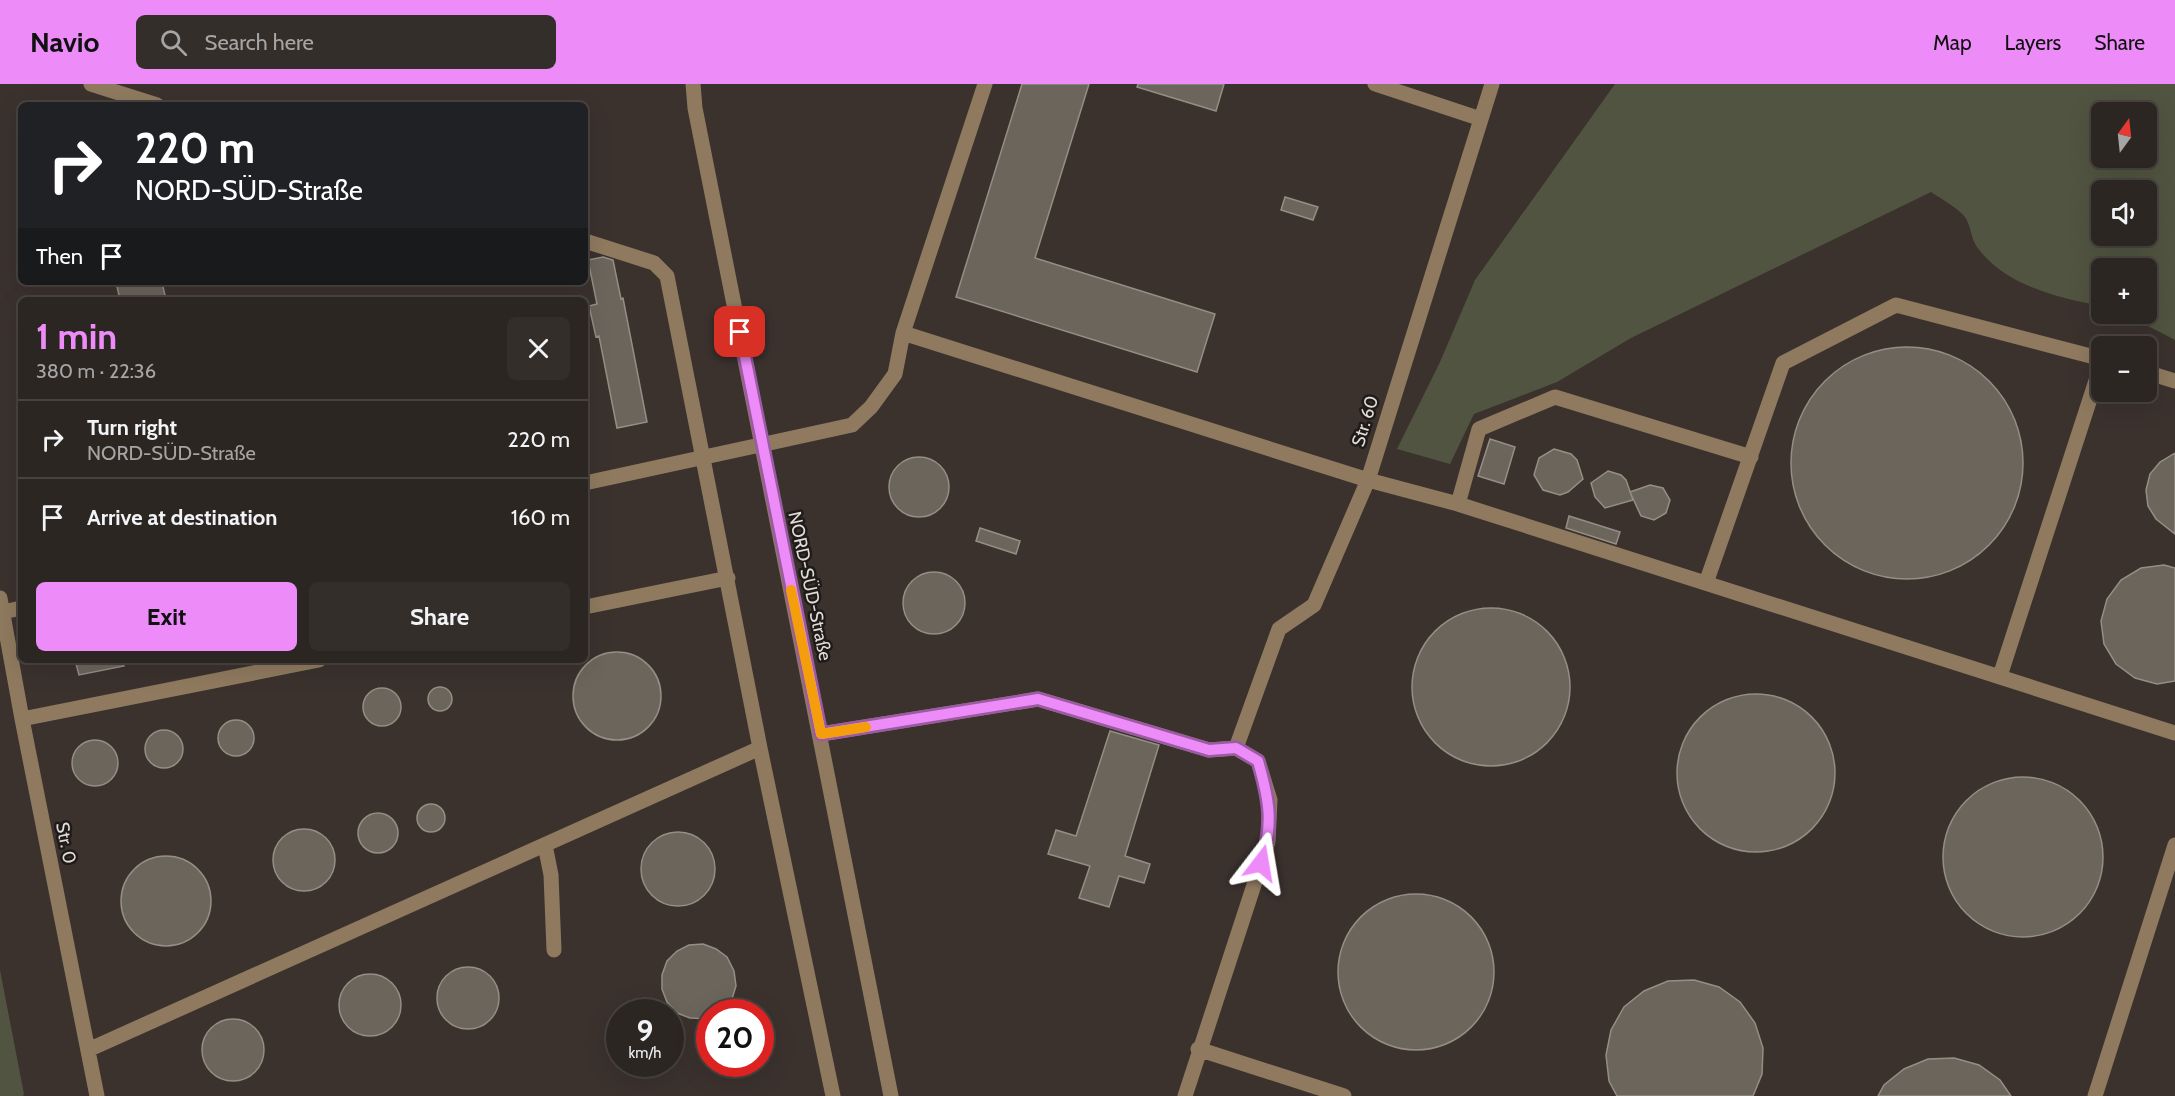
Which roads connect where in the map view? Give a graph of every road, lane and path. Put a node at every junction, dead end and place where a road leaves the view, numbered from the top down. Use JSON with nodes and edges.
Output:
{"nodes":[{"id":1,"x":91,"y":84,"type":"edge"},
{"id":2,"x":693,"y":84,"type":"edge"},
{"id":3,"x":985,"y":84,"type":"edge"},
{"id":4,"x":1375,"y":84,"type":"edge"},
{"id":5,"x":1492,"y":84,"type":"edge"},
{"id":6,"x":148,"y":102,"type":"edge"},
{"id":7,"x":1480,"y":119,"type":"junction"},
{"id":8,"x":588,"y":242,"type":"edge"},
{"id":9,"x":903,"y":333,"type":"junction"},
{"id":10,"x":2091,"y":358,"type":"edge"},
{"id":11,"x":2157,"y":375,"type":"edge"},
{"id":12,"x":2175,"y":381,"type":"edge"},
{"id":13,"x":2091,"y":395,"type":"edge"},
{"id":14,"x":762,"y":445,"type":"junction"},
{"id":15,"x":703,"y":456,"type":"junction"},
{"id":16,"x":1750,"y":457,"type":"junction"},
{"id":17,"x":1368,"y":480,"type":"junction"},
{"id":18,"x":588,"y":482,"type":"edge"},
{"id":19,"x":1458,"y":504,"type":"junction"},
{"id":20,"x":728,"y":578,"type":"junction"},
{"id":21,"x":1706,"y":583,"type":"junction"},
{"id":22,"x":1,"y":605,"type":"edge"},
{"id":23,"x":588,"y":606,"type":"edge"},
{"id":24,"x":18,"y":608,"type":"edge"},
{"id":25,"x":304,"y":663,"type":"edge"},
{"id":26,"x":2000,"y":676,"type":"junction"},
{"id":27,"x":21,"y":719,"type":"junction"},
{"id":28,"x":2175,"y":733,"type":"edge"},
{"id":29,"x":821,"y":734,"type":"junction"},
{"id":30,"x":760,"y":748,"type":"junction"},
{"id":31,"x":1236,"y":748,"type":"junction"},
{"id":32,"x":545,"y":845,"type":"junction"},
{"id":33,"x":2175,"y":845,"type":"edge"},
{"id":34,"x":554,"y":950,"type":"dead end"},
{"id":35,"x":1198,"y":1049,"type":"junction"},
{"id":36,"x":88,"y":1050,"type":"junction"},
{"id":37,"x":97,"y":1096,"type":"edge"},
{"id":38,"x":833,"y":1096,"type":"edge"},
{"id":39,"x":891,"y":1096,"type":"edge"},
{"id":40,"x":1185,"y":1096,"type":"edge"},
{"id":41,"x":1344,"y":1096,"type":"edge"},
{"id":42,"x":2095,"y":1096,"type":"edge"}],
"edges":[{"from":1,"to":6,"type":"lane"},
{"from":2,"to":14,"type":"lane","name":"NORD-SÜD-Straße"},
{"from":3,"to":9,"type":"lane"},
{"from":4,"to":7,"type":"lane"},
{"from":5,"to":7,"type":"lane","name":"Str. 60"},
{"from":7,"to":17,"type":"lane","name":"Str. 60"},
{"from":8,"to":15,"type":"lane"},
{"from":9,"to":14,"type":"lane"},
{"from":9,"to":17,"type":"lane"},
{"from":10,"to":16,"type":"lane"},
{"from":11,"to":12,"type":"lane"},
{"from":13,"to":26,"type":"lane"},
{"from":14,"to":15,"type":"lane"},
{"from":14,"to":29,"type":"lane","name":"NORD-SÜD-Straße"},
{"from":15,"to":18,"type":"lane"},
{"from":15,"to":20,"type":"lane"},
{"from":16,"to":19,"type":"lane"},
{"from":16,"to":21,"type":"lane"},
{"from":17,"to":19,"type":"lane"},
{"from":17,"to":31,"type":"lane","name":"Str. 60"},
{"from":19,"to":21,"type":"lane"},
{"from":20,"to":23,"type":"lane"},
{"from":20,"to":30,"type":"lane"},
{"from":21,"to":26,"type":"lane"},
{"from":22,"to":24,"type":"lane"},
{"from":22,"to":27,"type":"lane","name":"Str. 0"},
{"from":25,"to":27,"type":"lane"},
{"from":26,"to":28,"type":"lane"},
{"from":27,"to":36,"type":"lane","name":"Str. 0"},
{"from":29,"to":31,"type":"lane"},
{"from":29,"to":39,"type":"lane","name":"NORD-SÜD-Straße"},
{"from":30,"to":32,"type":"lane"},
{"from":30,"to":38,"type":"lane"},
{"from":31,"to":35,"type":"lane"},
{"from":32,"to":34,"type":"lane"},
{"from":32,"to":36,"type":"lane"},
{"from":33,"to":42,"type":"lane"},
{"from":35,"to":40,"type":"lane"},
{"from":35,"to":41,"type":"lane"},
{"from":36,"to":37,"type":"lane","name":"Str. 0"}]}
